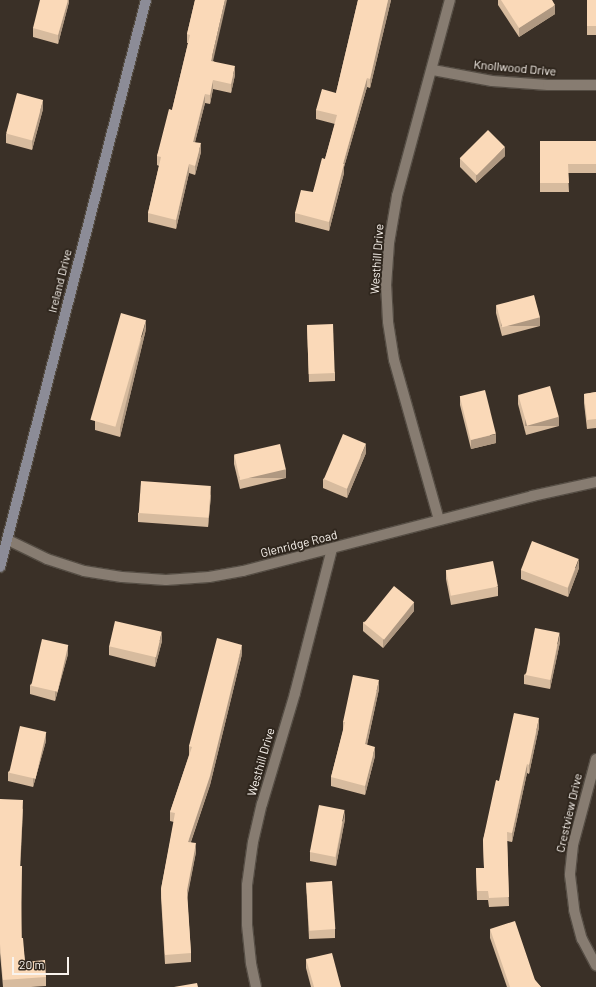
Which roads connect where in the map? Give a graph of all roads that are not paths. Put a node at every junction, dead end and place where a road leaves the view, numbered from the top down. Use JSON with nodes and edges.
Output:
{"nodes":[{"id":1,"x":146,"y":0,"type":"edge"},
{"id":2,"x":450,"y":0,"type":"edge"},
{"id":3,"x":433,"y":70,"type":"junction"},
{"id":4,"x":596,"y":85,"type":"edge"},
{"id":5,"x":596,"y":482,"type":"edge"},
{"id":6,"x":440,"y":520,"type":"junction"},
{"id":7,"x":4,"y":540,"type":"edge"},
{"id":8,"x":332,"y":549,"type":"junction"},
{"id":9,"x":0,"y":567,"type":"edge"},
{"id":10,"x":596,"y":759,"type":"edge"},
{"id":11,"x":596,"y":965,"type":"edge"},
{"id":12,"x":256,"y":987,"type":"edge"}],
"edges":[{"from":1,"to":7,"type":"main road","name":"Ireland Drive"},
{"from":2,"to":3,"type":"street","name":"Westhill Drive"},
{"from":3,"to":4,"type":"street","name":"Knollwood Drive"},
{"from":3,"to":6,"type":"street","name":"Westhill Drive"},
{"from":5,"to":6,"type":"street","name":"Glenridge Road"},
{"from":6,"to":8,"type":"street","name":"Glenridge Road"},
{"from":7,"to":8,"type":"street","name":"Glenridge Road"},
{"from":7,"to":9,"type":"main road","name":"Ireland Drive"},
{"from":8,"to":12,"type":"street","name":"Westhill Drive"},
{"from":10,"to":11,"type":"street","name":"Crestview Drive"}]}
